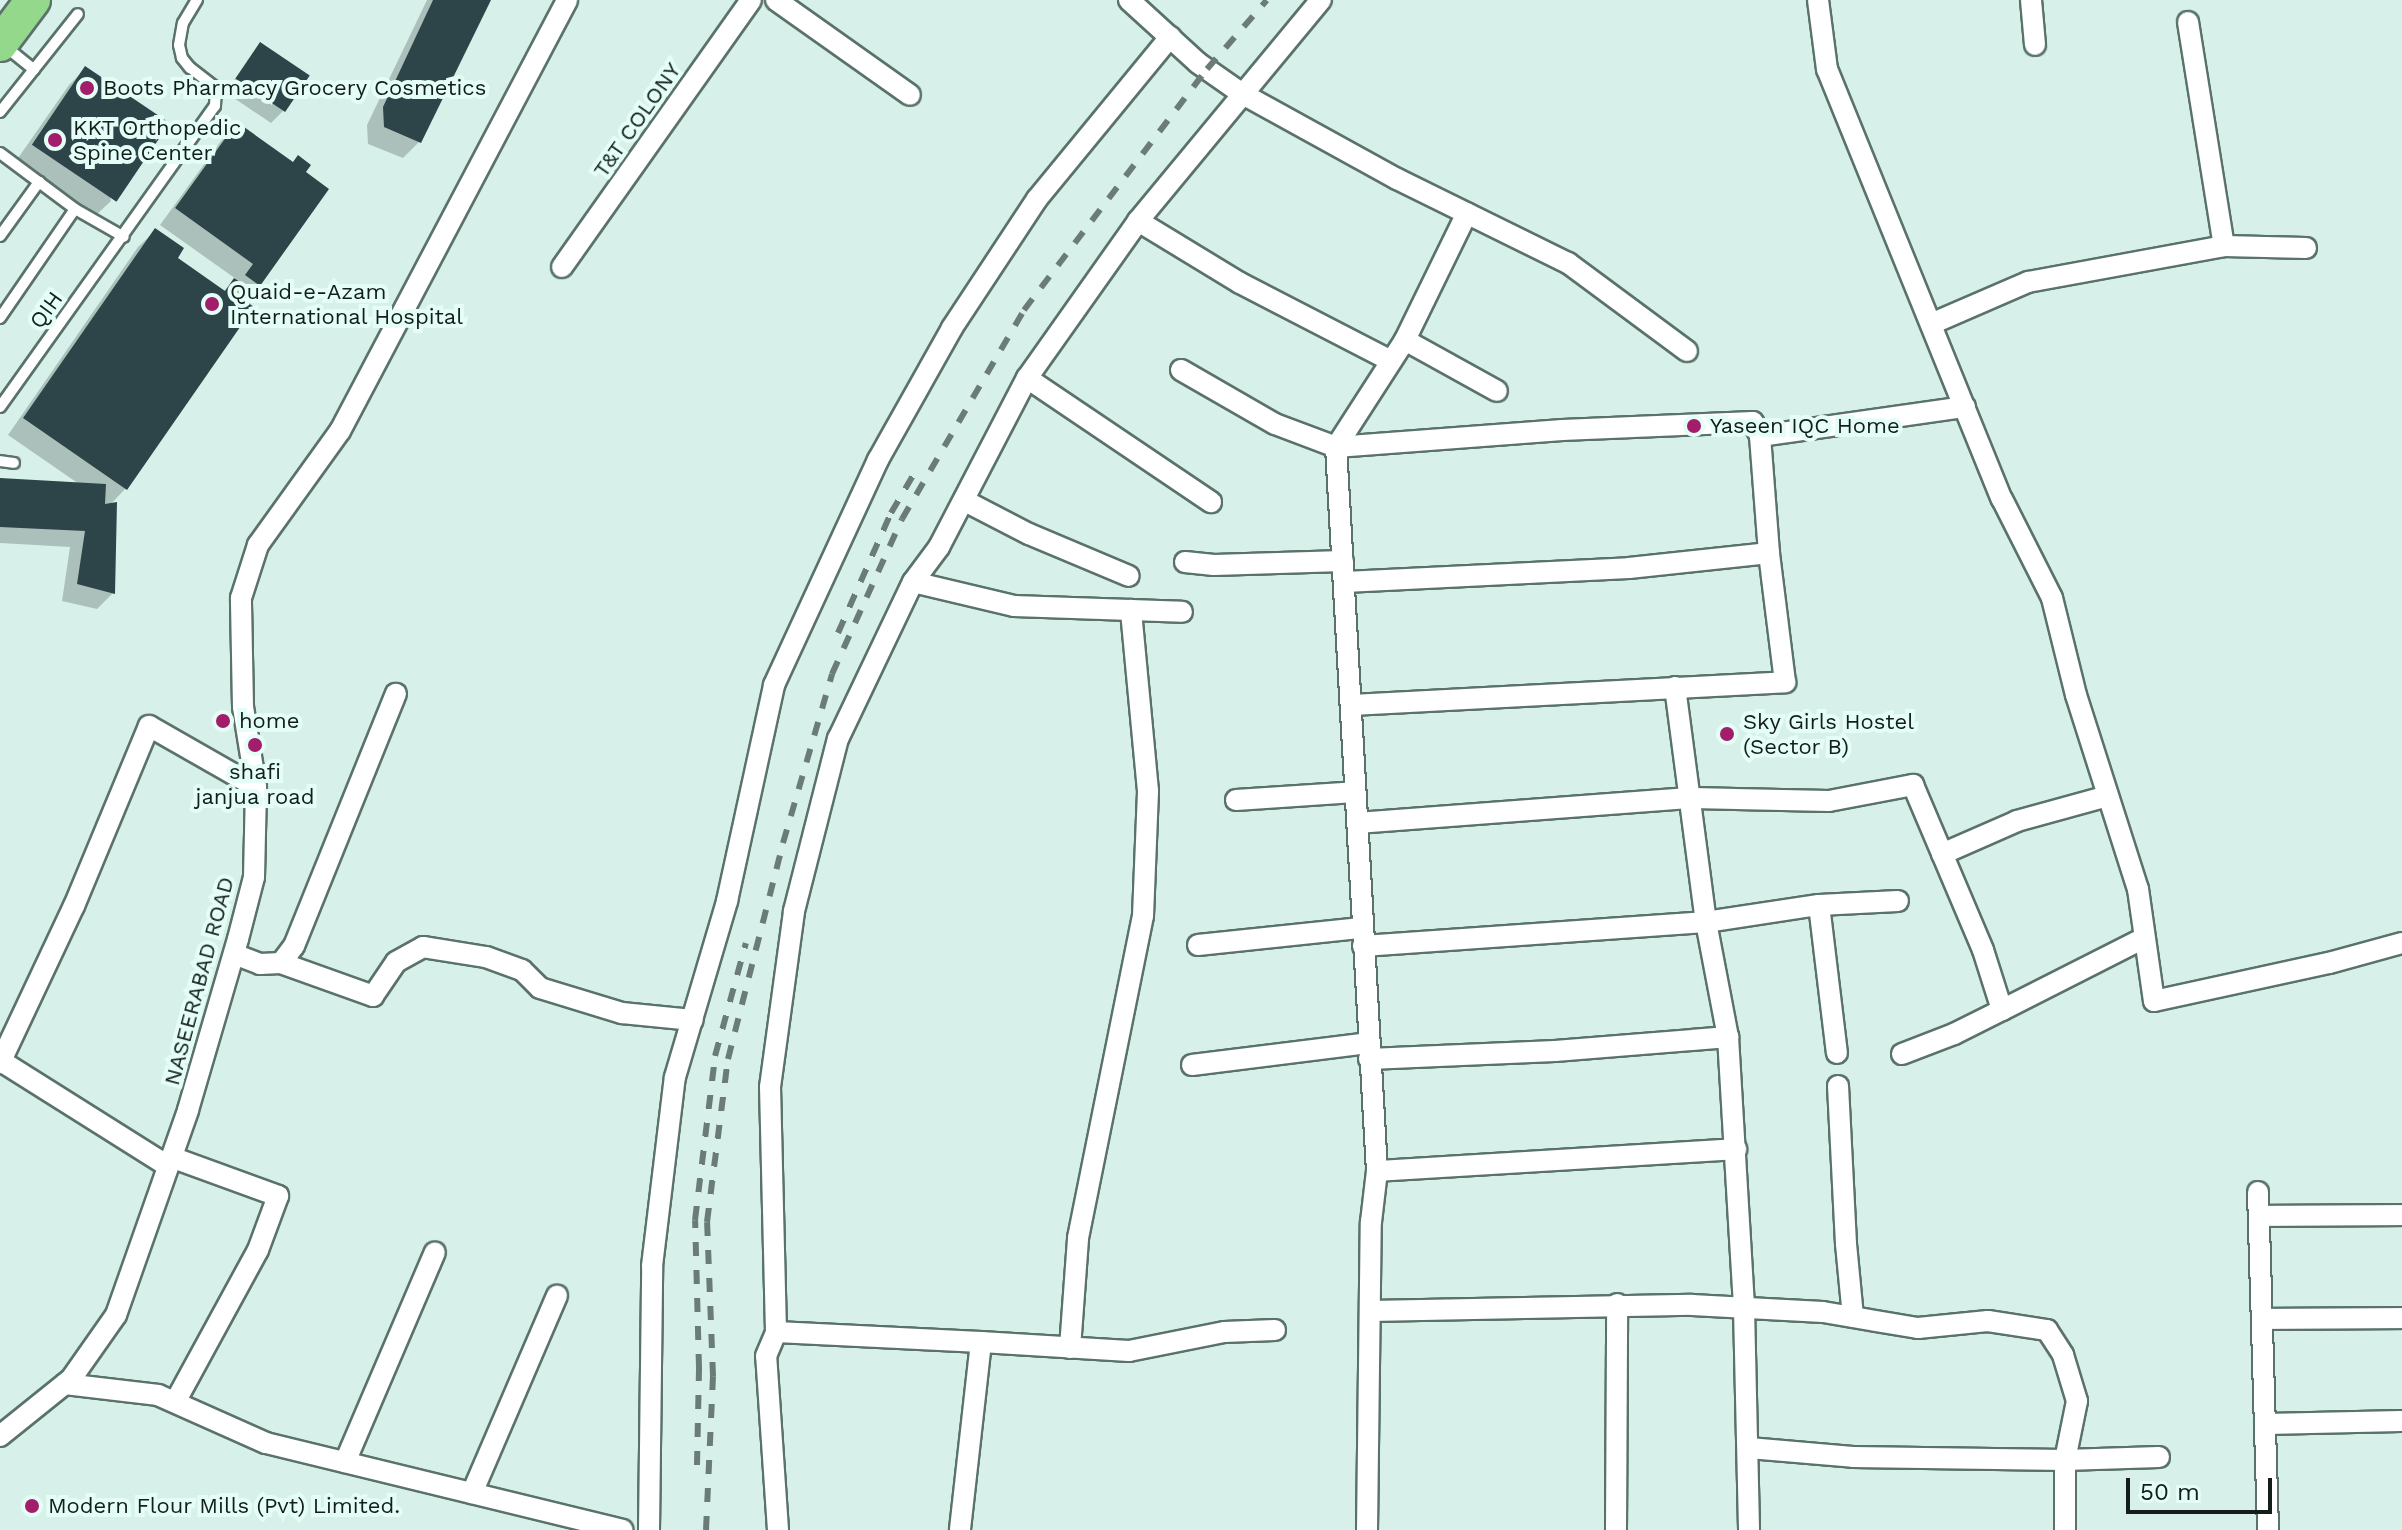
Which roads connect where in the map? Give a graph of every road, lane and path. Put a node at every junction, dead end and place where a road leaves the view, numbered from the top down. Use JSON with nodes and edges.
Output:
{"nodes":[{"id":1,"x":33,"y":0,"type":"edge"},
{"id":2,"x":197,"y":0,"type":"edge"},
{"id":3,"x":567,"y":0,"type":"edge"},
{"id":4,"x":751,"y":0,"type":"edge"},
{"id":5,"x":776,"y":0,"type":"edge"},
{"id":6,"x":1129,"y":0,"type":"edge"},
{"id":7,"x":1321,"y":0,"type":"edge"},
{"id":8,"x":1818,"y":0,"type":"edge"},
{"id":9,"x":2031,"y":0,"type":"edge"},
{"id":10,"x":78,"y":14,"type":"dead end"},
{"id":11,"x":2188,"y":22,"type":"dead end"},
{"id":12,"x":1170,"y":37,"type":"junction"},
{"id":13,"x":0,"y":43,"type":"edge"},
{"id":14,"x":2035,"y":45,"type":"dead end"},
{"id":15,"x":34,"y":70,"type":"junction"},
{"id":16,"x":1241,"y":93,"type":"junction"},
{"id":17,"x":910,"y":95,"type":"dead end"},
{"id":18,"x":0,"y":112,"type":"edge"},
{"id":19,"x":0,"y":153,"type":"edge"},
{"id":20,"x":39,"y":182,"type":"junction"},
{"id":21,"x":75,"y":209,"type":"junction"},
{"id":22,"x":1467,"y":213,"type":"junction"},
{"id":23,"x":1138,"y":221,"type":"junction"},
{"id":24,"x":0,"y":236,"type":"edge"},
{"id":25,"x":124,"y":237,"type":"junction"},
{"id":26,"x":2224,"y":246,"type":"junction"},
{"id":27,"x":2306,"y":248,"type":"dead end"},
{"id":28,"x":562,"y":267,"type":"dead end"},
{"id":29,"x":0,"y":318,"type":"edge"},
{"id":30,"x":1931,"y":324,"type":"junction"},
{"id":31,"x":1405,"y":340,"type":"junction"},
{"id":32,"x":1687,"y":351,"type":"dead end"},
{"id":33,"x":1389,"y":360,"type":"junction"},
{"id":34,"x":1181,"y":370,"type":"dead end"},
{"id":35,"x":1027,"y":378,"type":"junction"},
{"id":36,"x":1497,"y":391,"type":"dead end"},
{"id":37,"x":0,"y":407,"type":"edge"},
{"id":38,"x":1965,"y":407,"type":"junction"},
{"id":39,"x":1760,"y":436,"type":"junction"},
{"id":40,"x":1336,"y":447,"type":"junction"},
{"id":41,"x":0,"y":461,"type":"edge"},
{"id":42,"x":14,"y":463,"type":"dead end"},
{"id":43,"x":965,"y":501,"type":"junction"},
{"id":44,"x":1211,"y":502,"type":"dead end"},
{"id":45,"x":1769,"y":553,"type":"junction"},
{"id":46,"x":1343,"y":561,"type":"junction"},
{"id":47,"x":1185,"y":562,"type":"dead end"},
{"id":48,"x":1129,"y":576,"type":"dead end"},
{"id":49,"x":913,"y":582,"type":"junction"},
{"id":50,"x":1345,"y":582,"type":"junction"},
{"id":51,"x":1131,"y":610,"type":"junction"},
{"id":52,"x":1182,"y":612,"type":"dead end"},
{"id":53,"x":1675,"y":687,"type":"junction"},
{"id":54,"x":396,"y":694,"type":"dead end"},
{"id":55,"x":1352,"y":705,"type":"junction"},
{"id":56,"x":256,"y":787,"type":"junction"},
{"id":57,"x":1355,"y":792,"type":"junction"},
{"id":58,"x":2108,"y":796,"type":"junction"},
{"id":59,"x":1692,"y":798,"type":"junction"},
{"id":60,"x":1236,"y":800,"type":"dead end"},
{"id":61,"x":1357,"y":823,"type":"junction"},
{"id":62,"x":1942,"y":854,"type":"junction"},
{"id":63,"x":1898,"y":901,"type":"dead end"},
{"id":64,"x":1819,"y":905,"type":"junction"},
{"id":65,"x":1706,"y":922,"type":"junction"},
{"id":66,"x":1362,"y":937,"type":"junction"},
{"id":67,"x":2144,"y":938,"type":"junction"},
{"id":68,"x":2402,"y":943,"type":"edge"},
{"id":69,"x":1198,"y":945,"type":"dead end"},
{"id":70,"x":234,"y":954,"type":"junction"},
{"id":71,"x":281,"y":963,"type":"junction"},
{"id":72,"x":2002,"y":1010,"type":"junction"},
{"id":73,"x":693,"y":1020,"type":"junction"},
{"id":74,"x":1728,"y":1037,"type":"junction"},
{"id":75,"x":1368,"y":1051,"type":"junction"},
{"id":76,"x":1837,"y":1053,"type":"dead end"},
{"id":77,"x":1902,"y":1054,"type":"dead end"},
{"id":78,"x":0,"y":1062,"type":"edge"},
{"id":79,"x":1192,"y":1065,"type":"dead end"},
{"id":80,"x":1838,"y":1086,"type":"dead end"},
{"id":81,"x":1736,"y":1149,"type":"junction"},
{"id":82,"x":170,"y":1161,"type":"junction"},
{"id":83,"x":1377,"y":1171,"type":"junction"},
{"id":84,"x":2258,"y":1192,"type":"dead end"},
{"id":85,"x":2402,"y":1215,"type":"edge"},
{"id":86,"x":2259,"y":1216,"type":"junction"},
{"id":87,"x":435,"y":1252,"type":"dead end"},
{"id":88,"x":557,"y":1296,"type":"dead end"},
{"id":89,"x":1617,"y":1304,"type":"junction"},
{"id":90,"x":1744,"y":1308,"type":"junction"},
{"id":91,"x":1370,"y":1311,"type":"junction"},
{"id":92,"x":1853,"y":1317,"type":"junction"},
{"id":93,"x":2402,"y":1318,"type":"edge"},
{"id":94,"x":2262,"y":1319,"type":"junction"},
{"id":95,"x":1275,"y":1330,"type":"dead end"},
{"id":96,"x":776,"y":1332,"type":"junction"},
{"id":97,"x":981,"y":1342,"type":"junction"},
{"id":98,"x":1070,"y":1348,"type":"junction"},
{"id":99,"x":65,"y":1384,"type":"junction"},
{"id":100,"x":175,"y":1402,"type":"junction"},
{"id":101,"x":2402,"y":1421,"type":"edge"},
{"id":102,"x":2265,"y":1424,"type":"junction"},
{"id":103,"x":0,"y":1436,"type":"edge"},
{"id":104,"x":1749,"y":1448,"type":"junction"},
{"id":105,"x":2159,"y":1457,"type":"dead end"},
{"id":106,"x":2065,"y":1460,"type":"junction"},
{"id":107,"x":345,"y":1462,"type":"junction"},
{"id":108,"x":472,"y":1493,"type":"junction"},
{"id":109,"x":623,"y":1530,"type":"edge"},
{"id":110,"x":649,"y":1530,"type":"edge"},
{"id":111,"x":778,"y":1530,"type":"edge"},
{"id":112,"x":960,"y":1530,"type":"edge"},
{"id":113,"x":1367,"y":1530,"type":"edge"},
{"id":114,"x":1616,"y":1530,"type":"edge"},
{"id":115,"x":1749,"y":1530,"type":"edge"},
{"id":116,"x":2065,"y":1530,"type":"edge"},
{"id":117,"x":2268,"y":1530,"type":"edge"}],
"edges":[{"from":1,"to":13,"type":"highway"},
{"from":2,"to":25,"type":"lane","name":"QIH"},
{"from":3,"to":56,"type":"street","name":"NASEERABAD ROAD"},
{"from":4,"to":28,"type":"street","name":"T&T COLONY"},
{"from":5,"to":17,"type":"street"},
{"from":6,"to":12,"type":"street"},
{"from":7,"to":16,"type":"street"},
{"from":8,"to":30,"type":"street"},
{"from":9,"to":14,"type":"street"},
{"from":10,"to":15,"type":"lane"},
{"from":11,"to":26,"type":"street"},
{"from":12,"to":16,"type":"street"},
{"from":12,"to":73,"type":"street"},
{"from":13,"to":15,"type":"lane"},
{"from":15,"to":18,"type":"lane"},
{"from":16,"to":22,"type":"street"},
{"from":16,"to":23,"type":"street"},
{"from":19,"to":20,"type":"lane"},
{"from":20,"to":21,"type":"lane"},
{"from":20,"to":24,"type":"lane"},
{"from":21,"to":25,"type":"lane"},
{"from":21,"to":29,"type":"lane"},
{"from":22,"to":31,"type":"street"},
{"from":22,"to":32,"type":"street"},
{"from":23,"to":33,"type":"street"},
{"from":23,"to":35,"type":"street"},
{"from":25,"to":37,"type":"lane","name":"QIH"},
{"from":26,"to":27,"type":"street"},
{"from":26,"to":30,"type":"street"},
{"from":30,"to":38,"type":"street"},
{"from":31,"to":33,"type":"street"},
{"from":31,"to":36,"type":"street"},
{"from":33,"to":40,"type":"street"},
{"from":34,"to":40,"type":"street"},
{"from":35,"to":43,"type":"street"},
{"from":35,"to":44,"type":"street"},
{"from":38,"to":39,"type":"street"},
{"from":38,"to":58,"type":"street"},
{"from":39,"to":40,"type":"street"},
{"from":39,"to":45,"type":"street"},
{"from":40,"to":46,"type":"street"},
{"from":41,"to":42,"type":"lane"},
{"from":43,"to":48,"type":"street"},
{"from":43,"to":49,"type":"street"},
{"from":45,"to":50,"type":"street"},
{"from":45,"to":53,"type":"street"},
{"from":46,"to":47,"type":"street"},
{"from":46,"to":50,"type":"street"},
{"from":49,"to":51,"type":"street"},
{"from":49,"to":96,"type":"street"},
{"from":50,"to":55,"type":"street"},
{"from":51,"to":52,"type":"street"},
{"from":51,"to":98,"type":"street"},
{"from":53,"to":55,"type":"street"},
{"from":53,"to":59,"type":"street"},
{"from":54,"to":71,"type":"street"},
{"from":55,"to":57,"type":"street"},
{"from":56,"to":70,"type":"street","name":"NASEERABAD ROAD"},
{"from":56,"to":78,"type":"street"},
{"from":57,"to":60,"type":"street"},
{"from":57,"to":61,"type":"street"},
{"from":58,"to":62,"type":"street"},
{"from":58,"to":67,"type":"street"},
{"from":59,"to":61,"type":"street"},
{"from":59,"to":62,"type":"street"},
{"from":59,"to":65,"type":"street"},
{"from":61,"to":66,"type":"street"},
{"from":62,"to":72,"type":"street"},
{"from":63,"to":64,"type":"street"},
{"from":64,"to":65,"type":"street"},
{"from":64,"to":76,"type":"street"},
{"from":65,"to":66,"type":"street"},
{"from":65,"to":74,"type":"street"},
{"from":66,"to":69,"type":"street"},
{"from":66,"to":75,"type":"street"},
{"from":67,"to":68,"type":"street"},
{"from":67,"to":72,"type":"street"},
{"from":70,"to":71,"type":"street"},
{"from":70,"to":82,"type":"street","name":"NASEERABAD ROAD"},
{"from":71,"to":73,"type":"street"},
{"from":72,"to":77,"type":"street"},
{"from":73,"to":110,"type":"street"},
{"from":74,"to":75,"type":"street"},
{"from":74,"to":81,"type":"street"},
{"from":75,"to":79,"type":"street"},
{"from":75,"to":83,"type":"street"},
{"from":78,"to":82,"type":"street"},
{"from":80,"to":92,"type":"street"},
{"from":81,"to":83,"type":"street"},
{"from":81,"to":90,"type":"street"},
{"from":82,"to":99,"type":"street","name":"NASEERABAD ROAD"},
{"from":82,"to":100,"type":"street"},
{"from":83,"to":91,"type":"street"},
{"from":84,"to":86,"type":"street"},
{"from":85,"to":86,"type":"street"},
{"from":86,"to":94,"type":"street"},
{"from":87,"to":107,"type":"street"},
{"from":88,"to":108,"type":"street"},
{"from":89,"to":90,"type":"street"},
{"from":89,"to":91,"type":"street"},
{"from":89,"to":114,"type":"street"},
{"from":90,"to":92,"type":"street"},
{"from":90,"to":104,"type":"street"},
{"from":91,"to":113,"type":"street"},
{"from":92,"to":106,"type":"street"},
{"from":93,"to":94,"type":"street"},
{"from":94,"to":102,"type":"street"},
{"from":95,"to":98,"type":"street"},
{"from":96,"to":97,"type":"street"},
{"from":96,"to":111,"type":"street"},
{"from":97,"to":98,"type":"street"},
{"from":97,"to":112,"type":"street"},
{"from":99,"to":100,"type":"street"},
{"from":99,"to":103,"type":"street","name":"NASEERABAD ROAD"},
{"from":100,"to":107,"type":"street"},
{"from":101,"to":102,"type":"street"},
{"from":102,"to":117,"type":"street"},
{"from":104,"to":106,"type":"street"},
{"from":104,"to":115,"type":"street"},
{"from":105,"to":106,"type":"street"},
{"from":106,"to":116,"type":"street"},
{"from":107,"to":108,"type":"street"},
{"from":108,"to":109,"type":"street"}]}
